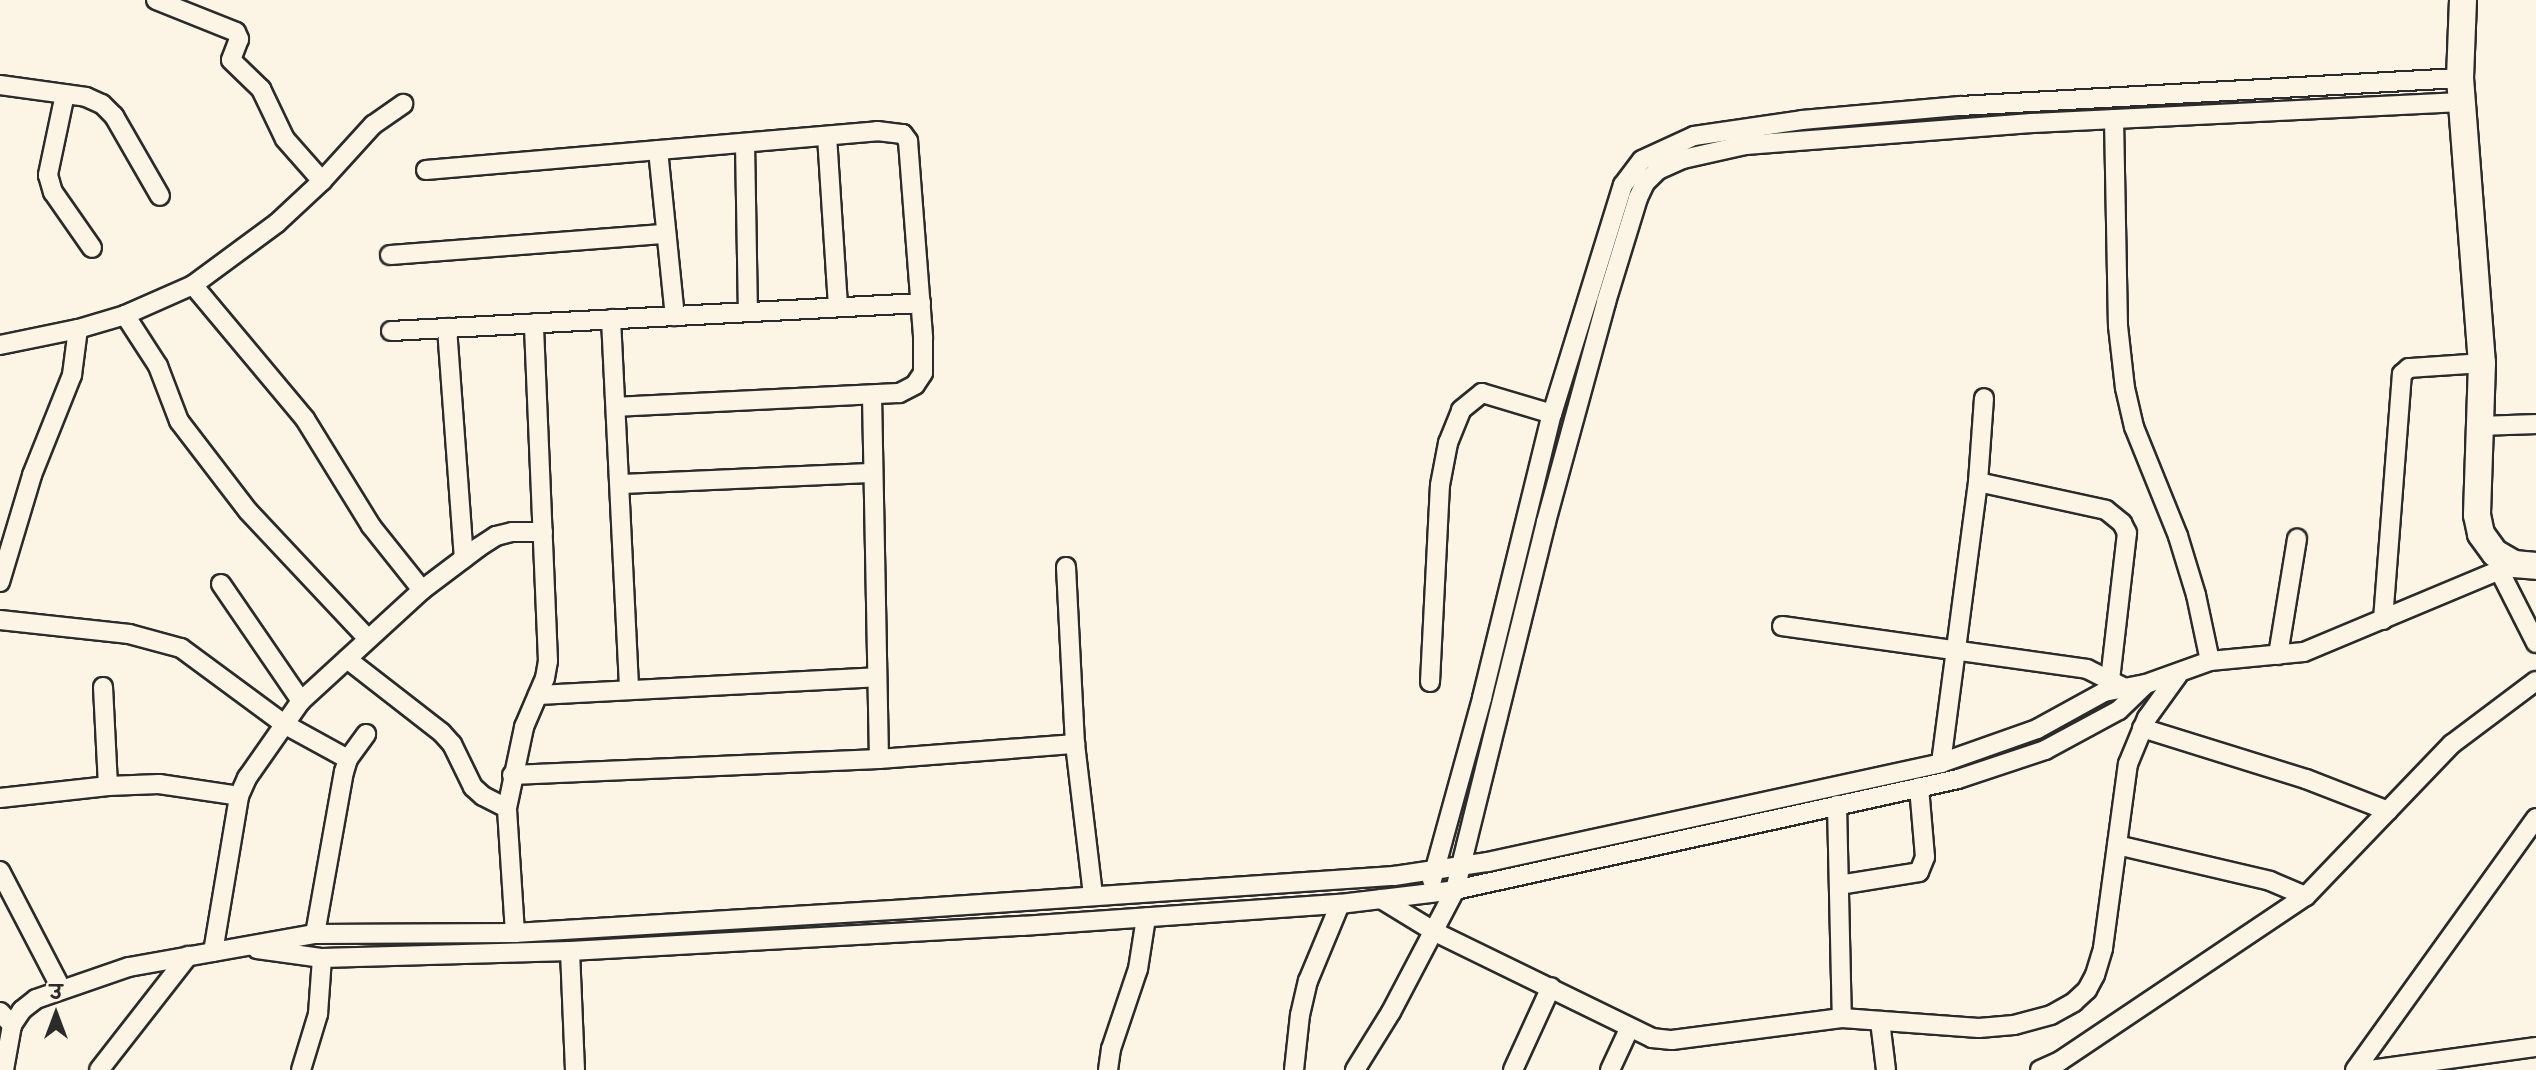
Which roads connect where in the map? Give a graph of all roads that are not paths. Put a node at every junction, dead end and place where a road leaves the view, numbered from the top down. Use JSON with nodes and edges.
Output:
{"nodes":[{"id":1,"x":156,"y":0,"type":"edge"},
{"id":2,"x":2463,"y":0,"type":"edge"},
{"id":3,"x":0,"y":85,"type":"edge"},
{"id":4,"x":2461,"y":90,"type":"junction"},
{"id":5,"x":65,"y":94,"type":"junction"},
{"id":6,"x":403,"y":104,"type":"dead end"},
{"id":7,"x":2114,"y":119,"type":"junction"},
{"id":8,"x":827,"y":136,"type":"junction"},
{"id":9,"x":745,"y":143,"type":"junction"},
{"id":10,"x":658,"y":150,"type":"junction"},
{"id":11,"x":426,"y":170,"type":"dead end"},
{"id":12,"x":322,"y":181,"type":"junction"},
{"id":13,"x":160,"y":196,"type":"dead end"},
{"id":14,"x":666,"y":234,"type":"junction"},
{"id":15,"x":92,"y":248,"type":"dead end"},
{"id":16,"x":390,"y":255,"type":"dead end"},
{"id":17,"x":193,"y":285,"type":"junction"},
{"id":18,"x":921,"y":303,"type":"junction"},
{"id":19,"x":838,"y":307,"type":"junction"},
{"id":20,"x":748,"y":312,"type":"junction"},
{"id":21,"x":125,"y":316,"type":"junction"},
{"id":22,"x":675,"y":316,"type":"junction"},
{"id":23,"x":611,"y":319,"type":"junction"},
{"id":24,"x":534,"y":323,"type":"junction"},
{"id":25,"x":447,"y":328,"type":"junction"},
{"id":26,"x":78,"y":329,"type":"junction"},
{"id":27,"x":391,"y":331,"type":"dead end"},
{"id":28,"x":0,"y":345,"type":"edge"},
{"id":29,"x":2482,"y":363,"type":"junction"},
{"id":30,"x":872,"y":395,"type":"junction"},
{"id":31,"x":1984,"y":398,"type":"dead end"},
{"id":32,"x":617,"y":407,"type":"junction"},
{"id":33,"x":1552,"y":414,"type":"junction"},
{"id":34,"x":2536,"y":424,"type":"edge"},
{"id":35,"x":2480,"y":426,"type":"junction"},
{"id":36,"x":872,"y":473,"type":"junction"},
{"id":37,"x":1978,"y":482,"type":"junction"},
{"id":38,"x":620,"y":484,"type":"junction"},
{"id":39,"x":543,"y":532,"type":"junction"},
{"id":40,"x":2297,"y":539,"type":"dead end"},
{"id":41,"x":464,"y":558,"type":"junction"},
{"id":42,"x":1066,"y":567,"type":"dead end"},
{"id":43,"x":2516,"y":567,"type":"edge"},
{"id":44,"x":0,"y":582,"type":"edge"},
{"id":45,"x":221,"y":584,"type":"dead end"},
{"id":46,"x":422,"y":590,"type":"junction"},
{"id":47,"x":0,"y":620,"type":"edge"},
{"id":48,"x":2383,"y":621,"type":"junction"},
{"id":49,"x":1782,"y":626,"type":"dead end"},
{"id":50,"x":368,"y":639,"type":"junction"},
{"id":51,"x":2536,"y":643,"type":"edge"},
{"id":52,"x":1957,"y":651,"type":"junction"},
{"id":53,"x":2278,"y":655,"type":"junction"},
{"id":54,"x":346,"y":659,"type":"junction"},
{"id":55,"x":2210,"y":661,"type":"junction"},
{"id":56,"x":2178,"y":675,"type":"junction"},
{"id":57,"x":877,"y":677,"type":"junction"},
{"id":58,"x":2536,"y":681,"type":"edge"},
{"id":59,"x":1430,"y":682,"type":"dead end"},
{"id":60,"x":2117,"y":684,"type":"junction"},
{"id":61,"x":2146,"y":684,"type":"junction"},
{"id":62,"x":103,"y":687,"type":"dead end"},
{"id":63,"x":629,"y":690,"type":"junction"},
{"id":64,"x":538,"y":695,"type":"junction"},
{"id":65,"x":301,"y":701,"type":"junction"},
{"id":66,"x":284,"y":724,"type":"junction"},
{"id":67,"x":2142,"y":728,"type":"junction"},
{"id":68,"x":366,"y":734,"type":"dead end"},
{"id":69,"x":1075,"y":744,"type":"junction"},
{"id":70,"x":348,"y":759,"type":"junction"},
{"id":71,"x":880,"y":759,"type":"junction"},
{"id":72,"x":1941,"y":762,"type":"junction"},
{"id":73,"x":512,"y":775,"type":"junction"},
{"id":74,"x":108,"y":786,"type":"junction"},
{"id":75,"x":1919,"y":787,"type":"junction"},
{"id":76,"x":239,"y":796,"type":"junction"},
{"id":77,"x":0,"y":798,"type":"edge"},
{"id":78,"x":1837,"y":805,"type":"junction"},
{"id":79,"x":507,"y":808,"type":"junction"},
{"id":80,"x":2388,"y":811,"type":"junction"},
{"id":81,"x":2536,"y":818,"type":"edge"},
{"id":82,"x":2117,"y":845,"type":"junction"},
{"id":83,"x":1462,"y":866,"type":"junction"},
{"id":84,"x":0,"y":871,"type":"edge"},
{"id":85,"x":1434,"y":871,"type":"junction"},
{"id":86,"x":1839,"y":885,"type":"junction"},
{"id":87,"x":1455,"y":890,"type":"junction"},
{"id":88,"x":1429,"y":893,"type":"junction"},
{"id":89,"x":1093,"y":896,"type":"junction"},
{"id":90,"x":2306,"y":896,"type":"junction"},
{"id":91,"x":1381,"y":899,"type":"junction"},
{"id":92,"x":1340,"y":904,"type":"junction"},
{"id":93,"x":1146,"y":918,"type":"junction"},
{"id":94,"x":1436,"y":932,"type":"junction"},
{"id":95,"x":515,"y":933,"type":"junction"},
{"id":96,"x":315,"y":934,"type":"junction"},
{"id":97,"x":243,"y":947,"type":"junction"},
{"id":98,"x":570,"y":950,"type":"junction"},
{"id":99,"x":213,"y":952,"type":"junction"},
{"id":100,"x":188,"y":957,"type":"junction"},
{"id":101,"x":322,"y":958,"type":"junction"},
{"id":102,"x":1551,"y":987,"type":"junction"},
{"id":103,"x":61,"y":988,"type":"junction"},
{"id":104,"x":1842,"y":1018,"type":"junction"},
{"id":105,"x":6,"y":1019,"type":"edge"},
{"id":106,"x":1880,"y":1021,"type":"junction"},
{"id":107,"x":1629,"y":1029,"type":"junction"},
{"id":108,"x":2536,"y":1047,"type":"edge"},
{"id":109,"x":4,"y":1070,"type":"edge"},
{"id":110,"x":99,"y":1070,"type":"edge"},
{"id":111,"x":301,"y":1070,"type":"edge"},
{"id":112,"x":575,"y":1070,"type":"edge"},
{"id":113,"x":1108,"y":1070,"type":"edge"},
{"id":114,"x":1294,"y":1070,"type":"edge"},
{"id":115,"x":1355,"y":1070,"type":"edge"},
{"id":116,"x":1513,"y":1070,"type":"edge"},
{"id":117,"x":1610,"y":1070,"type":"edge"},
{"id":118,"x":1886,"y":1070,"type":"edge"},
{"id":119,"x":2040,"y":1070,"type":"edge"},
{"id":120,"x":2355,"y":1070,"type":"edge"},
{"id":121,"x":2370,"y":1070,"type":"edge"}],
"edges":[{"from":1,"to":12,"type":"street"},
{"from":2,"to":4,"type":"street"},
{"from":3,"to":5,"type":"street"},
{"from":4,"to":7,"type":"street"},
{"from":4,"to":29,"type":"street"},
{"from":4,"to":33,"type":"street"},
{"from":5,"to":13,"type":"street"},
{"from":5,"to":15,"type":"street"},
{"from":6,"to":12,"type":"street"},
{"from":7,"to":55,"type":"street"},
{"from":7,"to":83,"type":"street"},
{"from":8,"to":9,"type":"street"},
{"from":8,"to":18,"type":"street"},
{"from":8,"to":19,"type":"street"},
{"from":9,"to":10,"type":"street"},
{"from":9,"to":20,"type":"street"},
{"from":10,"to":11,"type":"street"},
{"from":10,"to":14,"type":"street"},
{"from":12,"to":17,"type":"street"},
{"from":14,"to":16,"type":"street"},
{"from":14,"to":22,"type":"street"},
{"from":17,"to":21,"type":"street"},
{"from":17,"to":46,"type":"street"},
{"from":18,"to":19,"type":"street"},
{"from":18,"to":30,"type":"street"},
{"from":19,"to":20,"type":"street"},
{"from":20,"to":22,"type":"street"},
{"from":21,"to":26,"type":"street"},
{"from":21,"to":50,"type":"street"},
{"from":22,"to":23,"type":"street"},
{"from":23,"to":24,"type":"street"},
{"from":23,"to":32,"type":"street"},
{"from":24,"to":25,"type":"street"},
{"from":24,"to":39,"type":"street"},
{"from":25,"to":27,"type":"street"},
{"from":25,"to":41,"type":"street"},
{"from":26,"to":28,"type":"street"},
{"from":26,"to":44,"type":"street"},
{"from":29,"to":35,"type":"street"},
{"from":29,"to":48,"type":"street"},
{"from":30,"to":32,"type":"street"},
{"from":30,"to":36,"type":"street"},
{"from":31,"to":37,"type":"street"},
{"from":32,"to":38,"type":"street"},
{"from":33,"to":59,"type":"street"},
{"from":33,"to":85,"type":"street"},
{"from":34,"to":35,"type":"street"},
{"from":35,"to":43,"type":"street"},
{"from":36,"to":38,"type":"street"},
{"from":36,"to":57,"type":"street"},
{"from":37,"to":52,"type":"street"},
{"from":37,"to":60,"type":"street"},
{"from":38,"to":63,"type":"street"},
{"from":39,"to":41,"type":"street"},
{"from":39,"to":64,"type":"street"},
{"from":40,"to":53,"type":"street"},
{"from":41,"to":46,"type":"street"},
{"from":42,"to":69,"type":"street"},
{"from":43,"to":48,"type":"street"},
{"from":43,"to":51,"type":"street"},
{"from":45,"to":65,"type":"street"},
{"from":46,"to":50,"type":"street"},
{"from":47,"to":66,"type":"street"},
{"from":48,"to":53,"type":"street"},
{"from":49,"to":52,"type":"street"},
{"from":50,"to":54,"type":"street"},
{"from":52,"to":60,"type":"street"},
{"from":52,"to":72,"type":"street"},
{"from":53,"to":55,"type":"street"},
{"from":54,"to":65,"type":"street"},
{"from":54,"to":79,"type":"street"},
{"from":55,"to":56,"type":"street"},
{"from":56,"to":61,"type":"street"},
{"from":56,"to":67,"type":"street"},
{"from":57,"to":63,"type":"street"},
{"from":57,"to":71,"type":"street"},
{"from":58,"to":80,"type":"street"},
{"from":60,"to":61,"type":"street"},
{"from":60,"to":72,"type":"street"},
{"from":61,"to":75,"type":"street"},
{"from":62,"to":74,"type":"street"},
{"from":63,"to":64,"type":"street"},
{"from":64,"to":73,"type":"street"},
{"from":65,"to":66,"type":"street"},
{"from":66,"to":70,"type":"street"},
{"from":66,"to":76,"type":"street"},
{"from":67,"to":80,"type":"street"},
{"from":67,"to":82,"type":"street"},
{"from":68,"to":70,"type":"street"},
{"from":69,"to":71,"type":"street"},
{"from":69,"to":89,"type":"street"},
{"from":70,"to":96,"type":"street"},
{"from":71,"to":73,"type":"street"},
{"from":72,"to":83,"type":"street"},
{"from":73,"to":79,"type":"street"},
{"from":74,"to":76,"type":"street"},
{"from":74,"to":77,"type":"street"},
{"from":75,"to":78,"type":"street"},
{"from":75,"to":86,"type":"street"},
{"from":76,"to":99,"type":"street"},
{"from":78,"to":86,"type":"street"},
{"from":78,"to":87,"type":"street"},
{"from":79,"to":95,"type":"street"},
{"from":80,"to":90,"type":"street"},
{"from":81,"to":120,"type":"street"},
{"from":82,"to":90,"type":"street"},
{"from":82,"to":106,"type":"street"},
{"from":83,"to":85,"type":"street"},
{"from":83,"to":87,"type":"street"},
{"from":84,"to":103,"type":"street"},
{"from":85,"to":88,"type":"street"},
{"from":85,"to":89,"type":"street"},
{"from":86,"to":104,"type":"street"},
{"from":87,"to":88,"type":"street"},
{"from":87,"to":94,"type":"street"},
{"from":88,"to":91,"type":"street"},
{"from":89,"to":95,"type":"street"},
{"from":90,"to":119,"type":"street"},
{"from":91,"to":92,"type":"street"},
{"from":91,"to":94,"type":"street"},
{"from":92,"to":93,"type":"street"},
{"from":92,"to":114,"type":"street"},
{"from":93,"to":98,"type":"street"},
{"from":93,"to":113,"type":"street"},
{"from":94,"to":102,"type":"street"},
{"from":94,"to":115,"type":"street"},
{"from":95,"to":96,"type":"street"},
{"from":96,"to":97,"type":"street"},
{"from":97,"to":99,"type":"street"},
{"from":97,"to":101,"type":"street"},
{"from":98,"to":101,"type":"street"},
{"from":98,"to":112,"type":"street"},
{"from":99,"to":100,"type":"street"},
{"from":100,"to":103,"type":"street"},
{"from":100,"to":110,"type":"street"},
{"from":101,"to":111,"type":"street"},
{"from":102,"to":107,"type":"street"},
{"from":102,"to":116,"type":"street"},
{"from":103,"to":105,"type":"street"},
{"from":104,"to":106,"type":"street"},
{"from":104,"to":107,"type":"street"},
{"from":105,"to":109,"type":"street"},
{"from":106,"to":118,"type":"street"},
{"from":107,"to":117,"type":"street"},
{"from":108,"to":121,"type":"street"}]}
